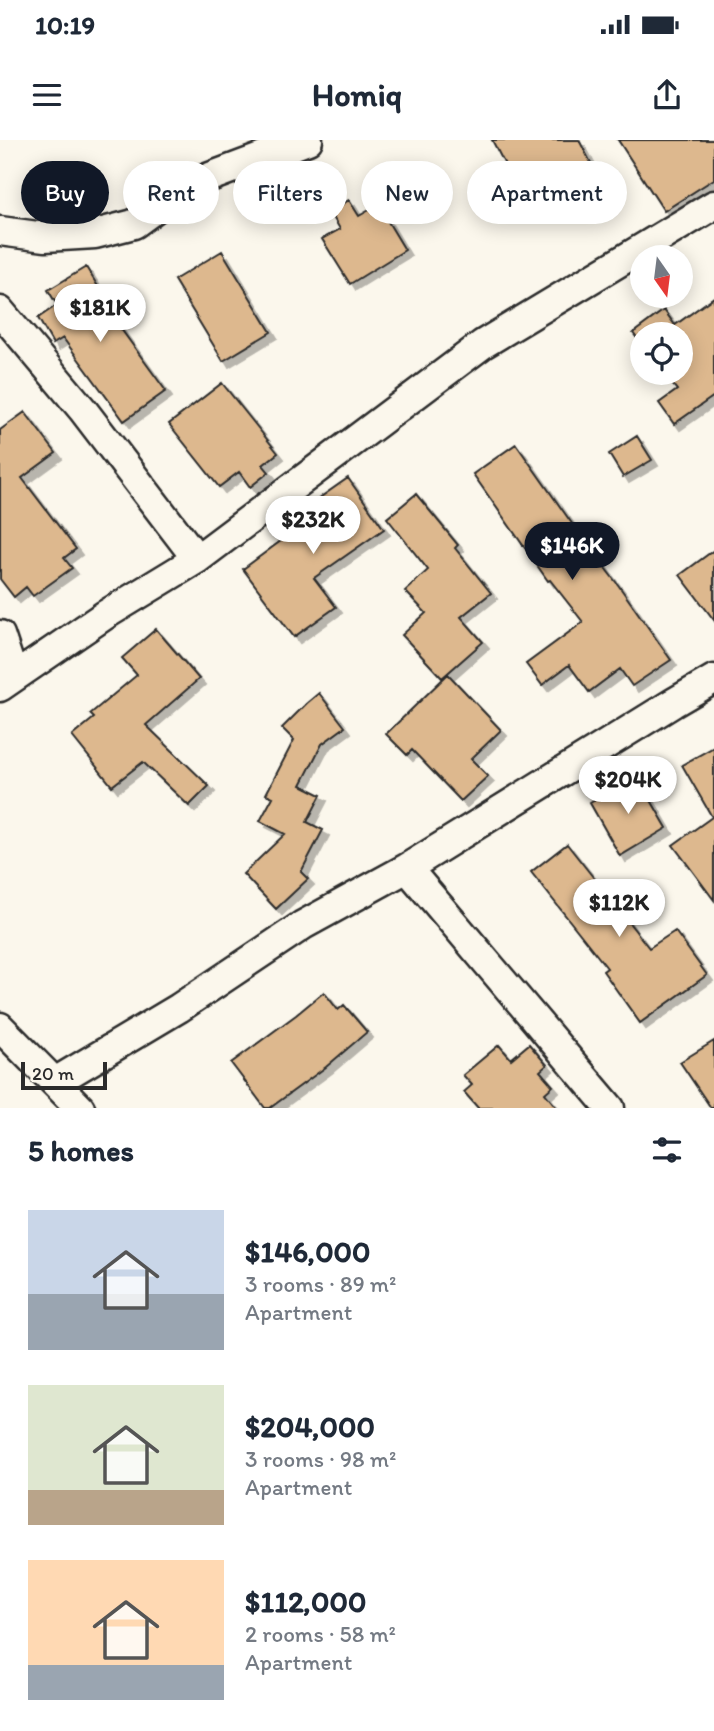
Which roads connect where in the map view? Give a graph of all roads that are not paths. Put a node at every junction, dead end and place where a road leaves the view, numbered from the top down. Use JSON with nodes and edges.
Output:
{"nodes":[{"id":1,"x":308,"y":140,"type":"edge"},
{"id":2,"x":714,"y":205,"type":"edge"},
{"id":3,"x":0,"y":231,"type":"edge"},
{"id":4,"x":0,"y":311,"type":"edge"},
{"id":5,"x":197,"y":559,"type":"junction"},
{"id":6,"x":0,"y":635,"type":"edge"},
{"id":7,"x":714,"y":679,"type":"edge"},
{"id":8,"x":7,"y":682,"type":"edge"},
{"id":9,"x":407,"y":869,"type":"junction"},
{"id":10,"x":0,"y":1027,"type":"edge"},
{"id":11,"x":55,"y":1082,"type":"junction"},
{"id":12,"x":80,"y":1108,"type":"edge"},
{"id":13,"x":610,"y":1108,"type":"edge"}],
"edges":[{"from":1,"to":3,"type":"street"},
{"from":2,"to":5,"type":"street"},
{"from":4,"to":5,"type":"street"},
{"from":5,"to":8,"type":"street"},
{"from":6,"to":8,"type":"street"},
{"from":7,"to":9,"type":"street"},
{"from":9,"to":11,"type":"street"},
{"from":9,"to":13,"type":"street"},
{"from":10,"to":11,"type":"street"},
{"from":11,"to":12,"type":"street"}]}
